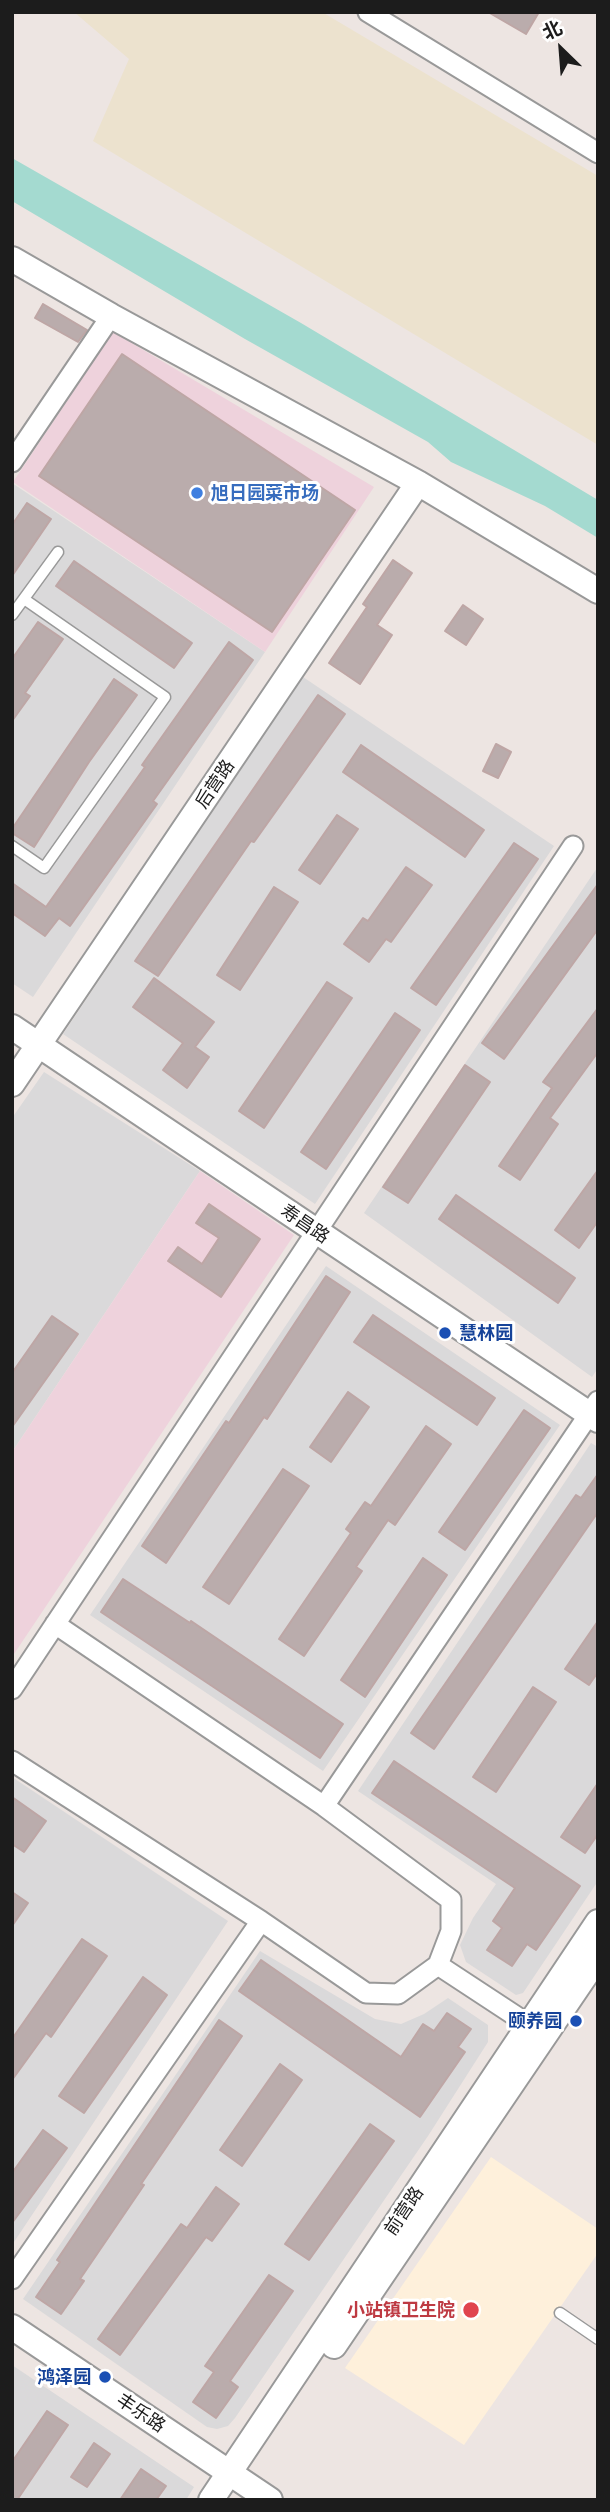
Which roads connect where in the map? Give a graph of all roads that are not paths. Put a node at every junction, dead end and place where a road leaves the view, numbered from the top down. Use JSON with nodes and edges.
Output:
{"nodes":[{"id":1,"x":368,"y":12,"type":"edge"},
{"id":2,"x":598,"y":153,"type":"edge"},
{"id":3,"x":12,"y":259,"type":"edge"},
{"id":4,"x":111,"y":316,"type":"junction"},
{"id":5,"x":12,"y":463,"type":"edge"},
{"id":6,"x":418,"y":483,"type":"junction"},
{"id":7,"x":58,"y":551,"type":"dead end"},
{"id":8,"x":598,"y":591,"type":"edge"},
{"id":9,"x":24,"y":599,"type":"junction"},
{"id":10,"x":12,"y":615,"type":"edge"},
{"id":11,"x":12,"y":846,"type":"edge"},
{"id":12,"x":573,"y":846,"type":"dead end"},
{"id":13,"x":12,"y":1014,"type":"edge"},
{"id":14,"x":12,"y":1027,"type":"edge"},
{"id":15,"x":42,"y":1041,"type":"junction"},
{"id":16,"x":12,"y":1084,"type":"edge"},
{"id":17,"x":320,"y":1227,"type":"junction"},
{"id":18,"x":596,"y":1409,"type":"edge"},
{"id":19,"x":55,"y":1624,"type":"junction"},
{"id":20,"x":14,"y":1682,"type":"edge"},
{"id":21,"x":12,"y":1760,"type":"edge"},
{"id":22,"x":324,"y":1806,"type":"junction"},
{"id":23,"x":261,"y":1921,"type":"junction"},
{"id":24,"x":598,"y":1922,"type":"edge"},
{"id":25,"x":598,"y":1957,"type":"edge"},
{"id":26,"x":438,"y":1965,"type":"junction"},
{"id":27,"x":537,"y":2030,"type":"junction"},
{"id":28,"x":12,"y":2279,"type":"edge"},
{"id":29,"x":560,"y":2314,"type":"dead end"},
{"id":30,"x":12,"y":2328,"type":"edge"},
{"id":31,"x":598,"y":2339,"type":"edge"},
{"id":32,"x":12,"y":2342,"type":"edge"},
{"id":33,"x":201,"y":2460,"type":"junction"},
{"id":34,"x":226,"y":2490,"type":"edge"},
{"id":35,"x":270,"y":2500,"type":"edge"}],
"edges":[{"from":1,"to":2,"type":"street"},
{"from":3,"to":4,"type":"street"},
{"from":4,"to":5,"type":"street"},
{"from":4,"to":6,"type":"street"},
{"from":6,"to":8,"type":"street"},
{"from":6,"to":15,"type":"street","name":"后营路"},
{"from":7,"to":9,"type":"lane"},
{"from":9,"to":10,"type":"lane"},
{"from":9,"to":11,"type":"lane"},
{"from":12,"to":17,"type":"street"},
{"from":13,"to":15,"type":"street","name":"寿昌路"},
{"from":14,"to":15,"type":"street","name":"寿昌路"},
{"from":15,"to":16,"type":"street","name":"后营路"},
{"from":15,"to":17,"type":"street","name":"寿昌路"},
{"from":17,"to":18,"type":"street","name":"寿昌路"},
{"from":17,"to":19,"type":"street"},
{"from":18,"to":22,"type":"street"},
{"from":19,"to":20,"type":"street"},
{"from":19,"to":22,"type":"street"},
{"from":21,"to":23,"type":"street"},
{"from":22,"to":26,"type":"street"},
{"from":23,"to":26,"type":"street"},
{"from":23,"to":28,"type":"street"},
{"from":24,"to":27,"type":"street","name":"前营路"},
{"from":25,"to":27,"type":"street","name":"前营路"},
{"from":26,"to":27,"type":"street"},
{"from":27,"to":34,"type":"street","name":"前营路"},
{"from":29,"to":31,"type":"lane"},
{"from":30,"to":33,"type":"street","name":"丰乐路"},
{"from":32,"to":33,"type":"street","name":"丰乐路"},
{"from":33,"to":34,"type":"street"},
{"from":34,"to":35,"type":"street"}]}
